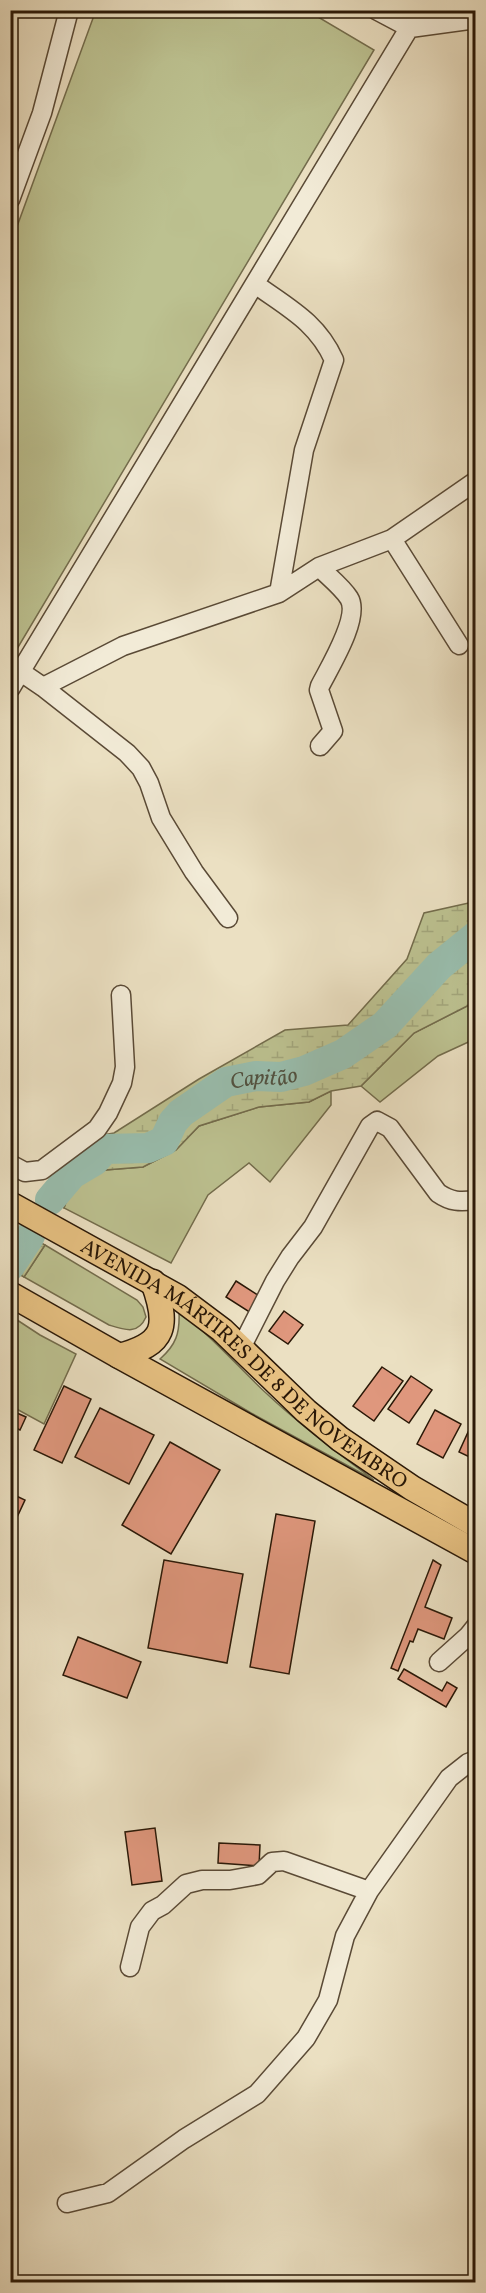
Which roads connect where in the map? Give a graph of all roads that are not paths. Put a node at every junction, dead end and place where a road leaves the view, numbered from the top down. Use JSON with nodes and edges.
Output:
{"nodes":[{"id":1,"x":69,"y":10,"type":"edge"},
{"id":2,"x":376,"y":10,"type":"edge"},
{"id":3,"x":420,"y":10,"type":"edge"},
{"id":4,"x":476,"y":18,"type":"edge"},
{"id":5,"x":410,"y":28,"type":"junction"},
{"id":6,"x":10,"y":200,"type":"edge"},
{"id":7,"x":255,"y":284,"type":"junction"},
{"id":8,"x":476,"y":481,"type":"edge"},
{"id":9,"x":392,"y":539,"type":"junction"},
{"id":10,"x":319,"y":567,"type":"junction"},
{"id":11,"x":279,"y":593,"type":"junction"},
{"id":12,"x":459,"y":645,"type":"dead end"},
{"id":13,"x":21,"y":672,"type":"junction"},
{"id":14,"x":43,"y":687,"type":"junction"},
{"id":15,"x":10,"y":688,"type":"edge"},
{"id":16,"x":320,"y":746,"type":"dead end"},
{"id":17,"x":228,"y":918,"type":"dead end"},
{"id":18,"x":121,"y":995,"type":"dead end"},
{"id":19,"x":10,"y":1164,"type":"edge"},
{"id":20,"x":476,"y":1200,"type":"edge"},
{"id":21,"x":17,"y":1207,"type":"edge"},
{"id":22,"x":153,"y":1282,"type":"junction"},
{"id":23,"x":12,"y":1295,"type":"edge"},
{"id":24,"x":241,"y":1348,"type":"junction"},
{"id":25,"x":118,"y":1356,"type":"junction"},
{"id":26,"x":476,"y":1526,"type":"edge"},
{"id":27,"x":476,"y":1552,"type":"edge"},
{"id":28,"x":476,"y":1626,"type":"edge"},
{"id":29,"x":439,"y":1662,"type":"dead end"},
{"id":30,"x":476,"y":1760,"type":"edge"},
{"id":31,"x":369,"y":1891,"type":"junction"},
{"id":32,"x":130,"y":1967,"type":"dead end"},
{"id":33,"x":67,"y":2203,"type":"dead end"}],
"edges":[{"from":1,"to":6,"type":"street"},
{"from":2,"to":5,"type":"street"},
{"from":3,"to":5,"type":"street"},
{"from":4,"to":5,"type":"street"},
{"from":5,"to":7,"type":"street"},
{"from":7,"to":11,"type":"street"},
{"from":7,"to":13,"type":"street"},
{"from":8,"to":9,"type":"street"},
{"from":9,"to":10,"type":"street"},
{"from":9,"to":12,"type":"street"},
{"from":10,"to":11,"type":"street"},
{"from":10,"to":16,"type":"street"},
{"from":11,"to":14,"type":"street"},
{"from":13,"to":14,"type":"street"},
{"from":13,"to":15,"type":"street"},
{"from":14,"to":17,"type":"street"},
{"from":18,"to":19,"type":"street"},
{"from":20,"to":24,"type":"street"},
{"from":21,"to":22,"type":"main road","name":"AVENIDA MÁRTIRES DE 8 DE NOVEMBRO"},
{"from":22,"to":24,"type":"main road","name":"AVENIDA MÁRTIRES DE 8 DE NOVEMBRO"},
{"from":22,"to":25,"type":"main road"},
{"from":23,"to":25,"type":"main road","name":"AVENIDA MÁRTIRES DE 8 DE NOVEMBRO"},
{"from":24,"to":26,"type":"main road","name":"AVENIDA MÁRTIRES DE 8 DE NOVEMBRO"},
{"from":25,"to":27,"type":"main road","name":"AVENIDA MÁRTIRES DE 8 DE NOVEMBRO"},
{"from":28,"to":29,"type":"street"},
{"from":30,"to":31,"type":"street"},
{"from":31,"to":32,"type":"street"},
{"from":31,"to":33,"type":"street"}]}
